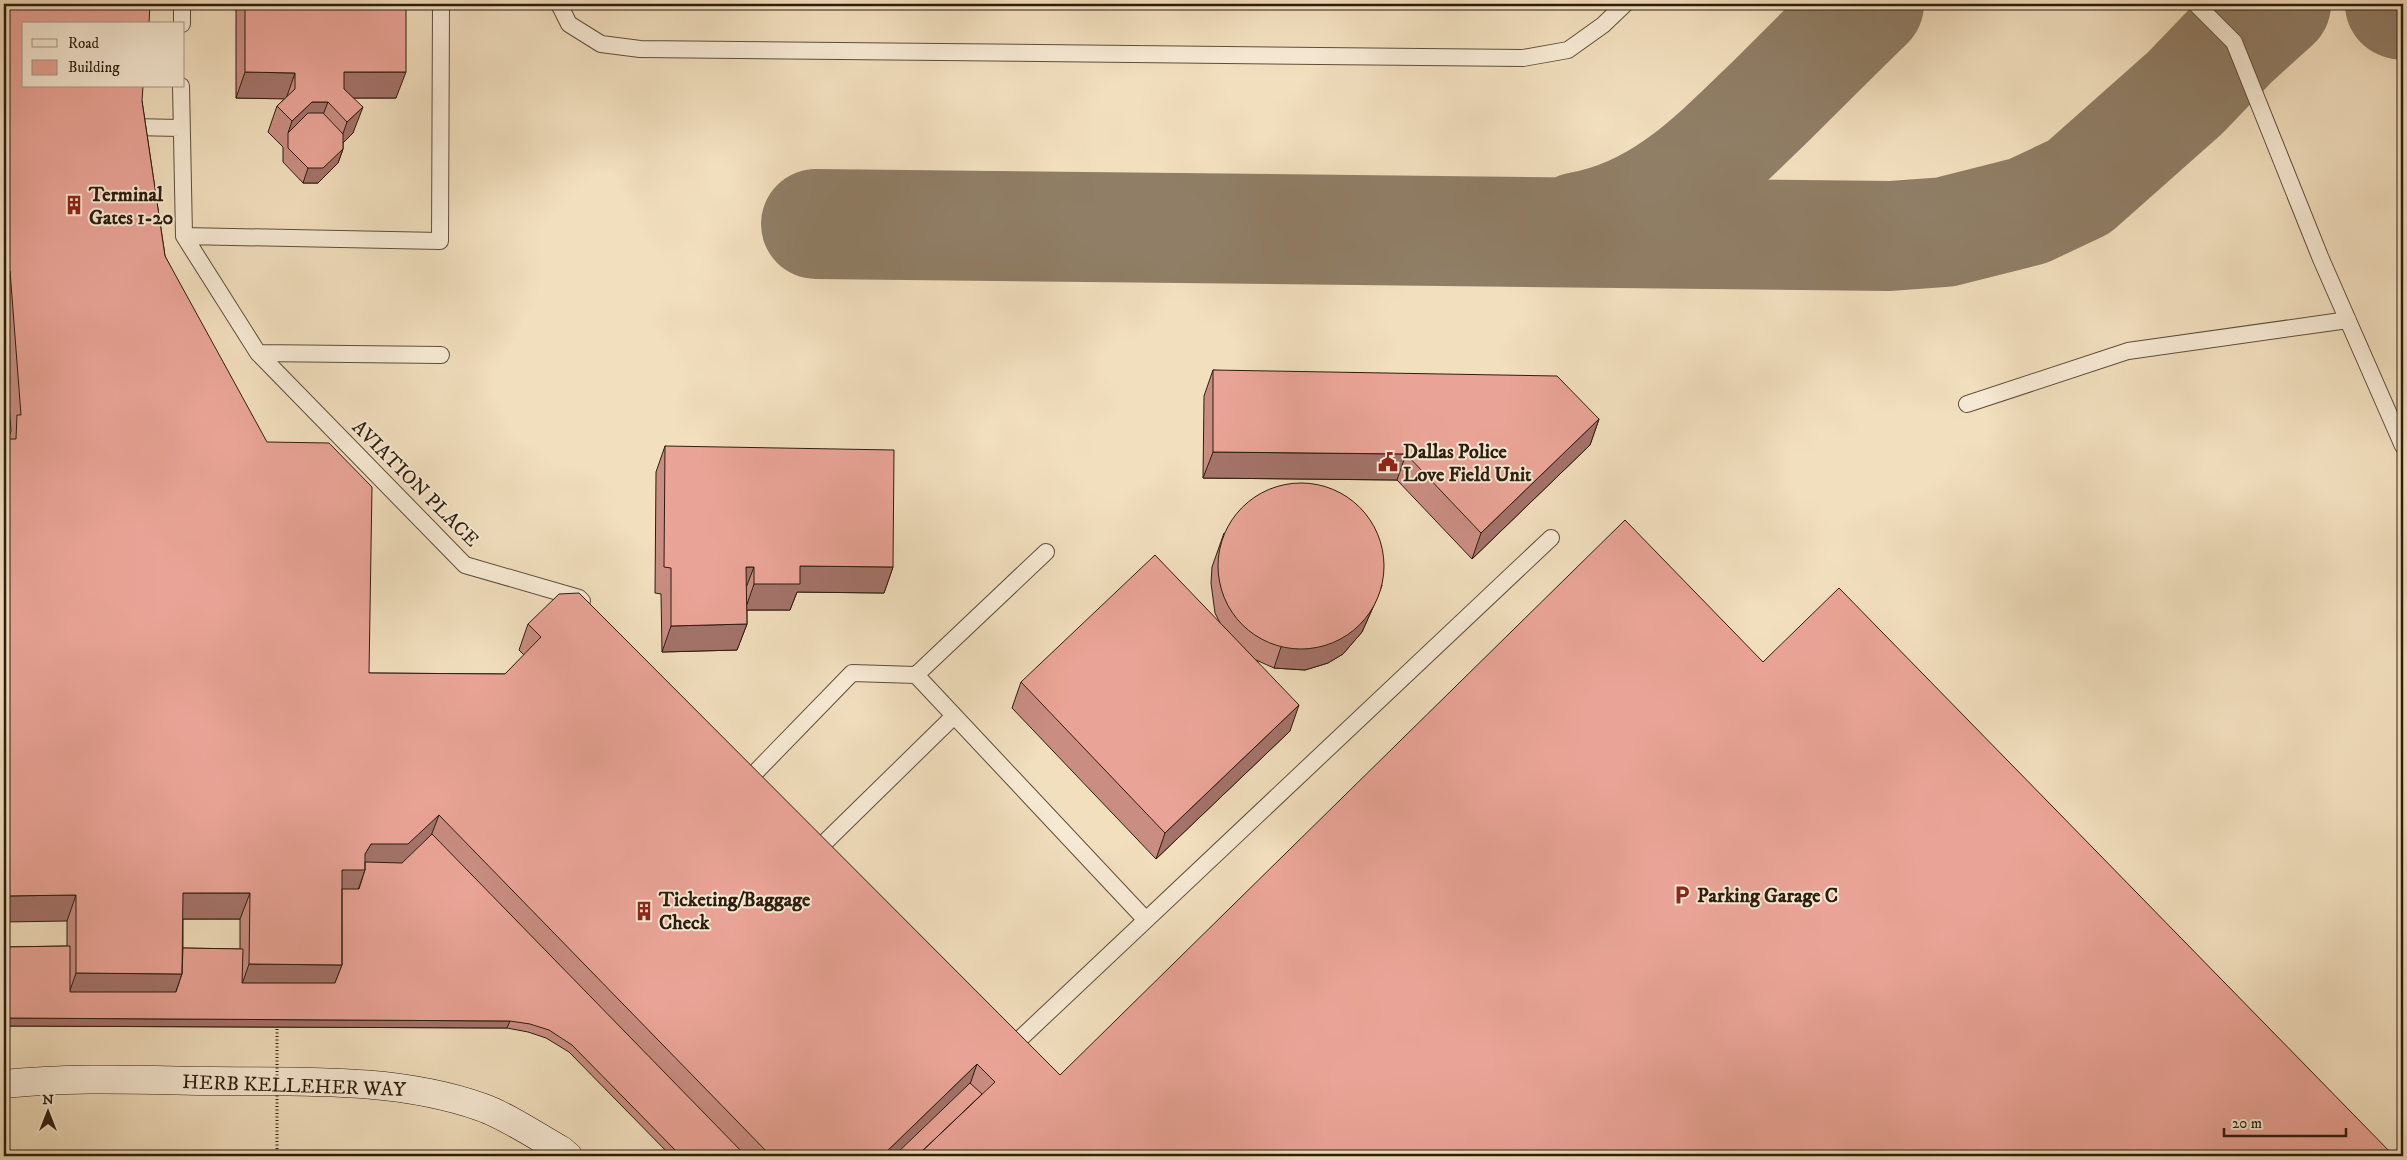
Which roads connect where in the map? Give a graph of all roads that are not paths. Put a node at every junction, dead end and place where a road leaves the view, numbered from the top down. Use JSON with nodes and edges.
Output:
{"nodes":[{"id":1,"x":182,"y":4,"type":"edge"},
{"id":2,"x":441,"y":4,"type":"edge"},
{"id":3,"x":559,"y":4,"type":"edge"},
{"id":4,"x":1625,"y":4,"type":"edge"},
{"id":5,"x":2196,"y":4,"type":"edge"},
{"id":6,"x":182,"y":22,"type":"edge"},
{"id":7,"x":181,"y":88,"type":"edge"},
{"id":8,"x":132,"y":127,"type":"edge"},
{"id":9,"x":180,"y":128,"type":"junction"},
{"id":10,"x":184,"y":236,"type":"junction"},
{"id":11,"x":2348,"y":320,"type":"junction"},
{"id":12,"x":258,"y":353,"type":"junction"},
{"id":13,"x":441,"y":355,"type":"dead end"},
{"id":14,"x":1967,"y":404,"type":"dead end"},
{"id":15,"x":2403,"y":446,"type":"edge"},
{"id":16,"x":1552,"y":538,"type":"dead end"},
{"id":17,"x":1046,"y":552,"type":"dead end"},
{"id":18,"x":592,"y":612,"type":"edge"},
{"id":19,"x":916,"y":676,"type":"junction"},
{"id":20,"x":954,"y":716,"type":"junction"},
{"id":21,"x":736,"y":767,"type":"edge"},
{"id":22,"x":748,"y":780,"type":"junction"},
{"id":23,"x":762,"y":794,"type":"edge"},
{"id":24,"x":802,"y":838,"type":"edge"},
{"id":25,"x":816,"y":852,"type":"junction"},
{"id":26,"x":829,"y":867,"type":"edge"},
{"id":27,"x":1146,"y":920,"type":"junction"},
{"id":28,"x":991,"y":1040,"type":"edge"},
{"id":29,"x":1004,"y":1054,"type":"junction"},
{"id":30,"x":1016,"y":1067,"type":"edge"},
{"id":31,"x":4,"y":1084,"type":"edge"},
{"id":32,"x":568,"y":1156,"type":"edge"}],
"edges":[{"from":1,"to":6,"type":"lane"},
{"from":2,"to":10,"type":"lane"},
{"from":3,"to":4,"type":"lane"},
{"from":5,"to":11,"type":"lane"},
{"from":7,"to":9,"type":"lane"},
{"from":8,"to":9,"type":"lane"},
{"from":9,"to":10,"type":"lane"},
{"from":10,"to":12,"type":"lane","name":"AVIATION PLACE"},
{"from":11,"to":14,"type":"lane"},
{"from":11,"to":15,"type":"lane"},
{"from":12,"to":13,"type":"lane"},
{"from":12,"to":18,"type":"lane","name":"AVIATION PLACE"},
{"from":16,"to":27,"type":"lane"},
{"from":17,"to":19,"type":"lane"},
{"from":19,"to":20,"type":"lane"},
{"from":19,"to":22,"type":"lane"},
{"from":20,"to":25,"type":"lane"},
{"from":20,"to":27,"type":"lane"},
{"from":21,"to":22,"type":"lane"},
{"from":22,"to":23,"type":"lane"},
{"from":24,"to":25,"type":"lane"},
{"from":25,"to":26,"type":"lane"},
{"from":27,"to":29,"type":"lane"},
{"from":28,"to":29,"type":"lane"},
{"from":29,"to":30,"type":"lane"},
{"from":31,"to":32,"type":"main road","name":"HERB KELLEHER WAY"}]}
